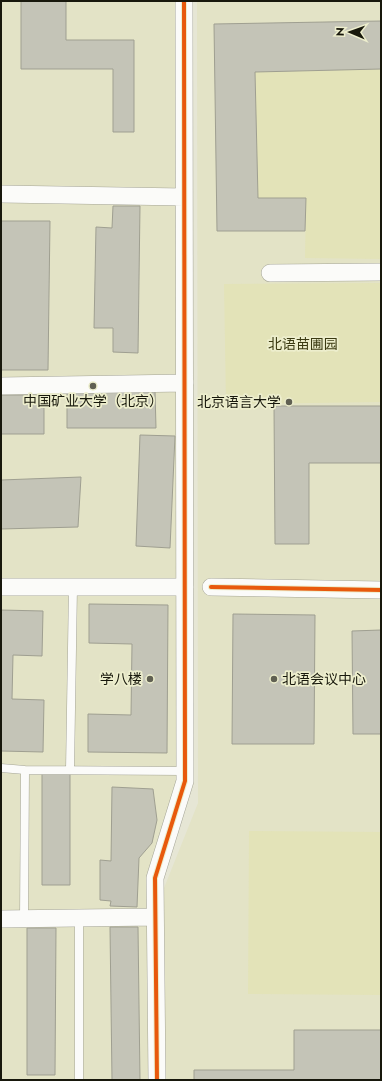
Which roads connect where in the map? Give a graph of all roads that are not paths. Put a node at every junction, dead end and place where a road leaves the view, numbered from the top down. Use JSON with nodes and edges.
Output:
{"nodes":[{"id":1,"x":184,"y":1,"type":"edge"},
{"id":2,"x":1,"y":194,"type":"edge"},
{"id":3,"x":184,"y":197,"type":"junction"},
{"id":4,"x":381,"y":272,"type":"edge"},
{"id":5,"x":270,"y":273,"type":"dead end"},
{"id":6,"x":185,"y":383,"type":"junction"},
{"id":7,"x":1,"y":386,"type":"edge"},
{"id":8,"x":1,"y":587,"type":"edge"},
{"id":9,"x":73,"y":587,"type":"junction"},
{"id":10,"x":185,"y":587,"type":"junction"},
{"id":11,"x":211,"y":587,"type":"dead end"},
{"id":12,"x":381,"y":590,"type":"edge"},
{"id":13,"x":1,"y":768,"type":"edge"},
{"id":14,"x":25,"y":770,"type":"junction"},
{"id":15,"x":70,"y":770,"type":"junction"},
{"id":16,"x":185,"y":771,"type":"junction"},
{"id":17,"x":155,"y":917,"type":"junction"},
{"id":18,"x":79,"y":918,"type":"junction"},
{"id":19,"x":1,"y":919,"type":"edge"},
{"id":20,"x":24,"y":919,"type":"junction"},
{"id":21,"x":79,"y":1080,"type":"edge"},
{"id":22,"x":157,"y":1080,"type":"edge"}],
"edges":[{"from":1,"to":3,"type":"street"},
{"from":2,"to":3,"type":"street"},
{"from":3,"to":6,"type":"street"},
{"from":4,"to":5,"type":"street"},
{"from":6,"to":7,"type":"street"},
{"from":6,"to":10,"type":"street"},
{"from":8,"to":9,"type":"street"},
{"from":9,"to":10,"type":"street"},
{"from":9,"to":15,"type":"lane"},
{"from":10,"to":16,"type":"street"},
{"from":11,"to":12,"type":"street"},
{"from":13,"to":14,"type":"lane"},
{"from":14,"to":15,"type":"lane"},
{"from":14,"to":20,"type":"lane"},
{"from":15,"to":16,"type":"lane"},
{"from":16,"to":17,"type":"street"},
{"from":17,"to":18,"type":"street"},
{"from":17,"to":22,"type":"street"},
{"from":18,"to":20,"type":"street"},
{"from":18,"to":21,"type":"lane"},
{"from":19,"to":20,"type":"street"}]}
